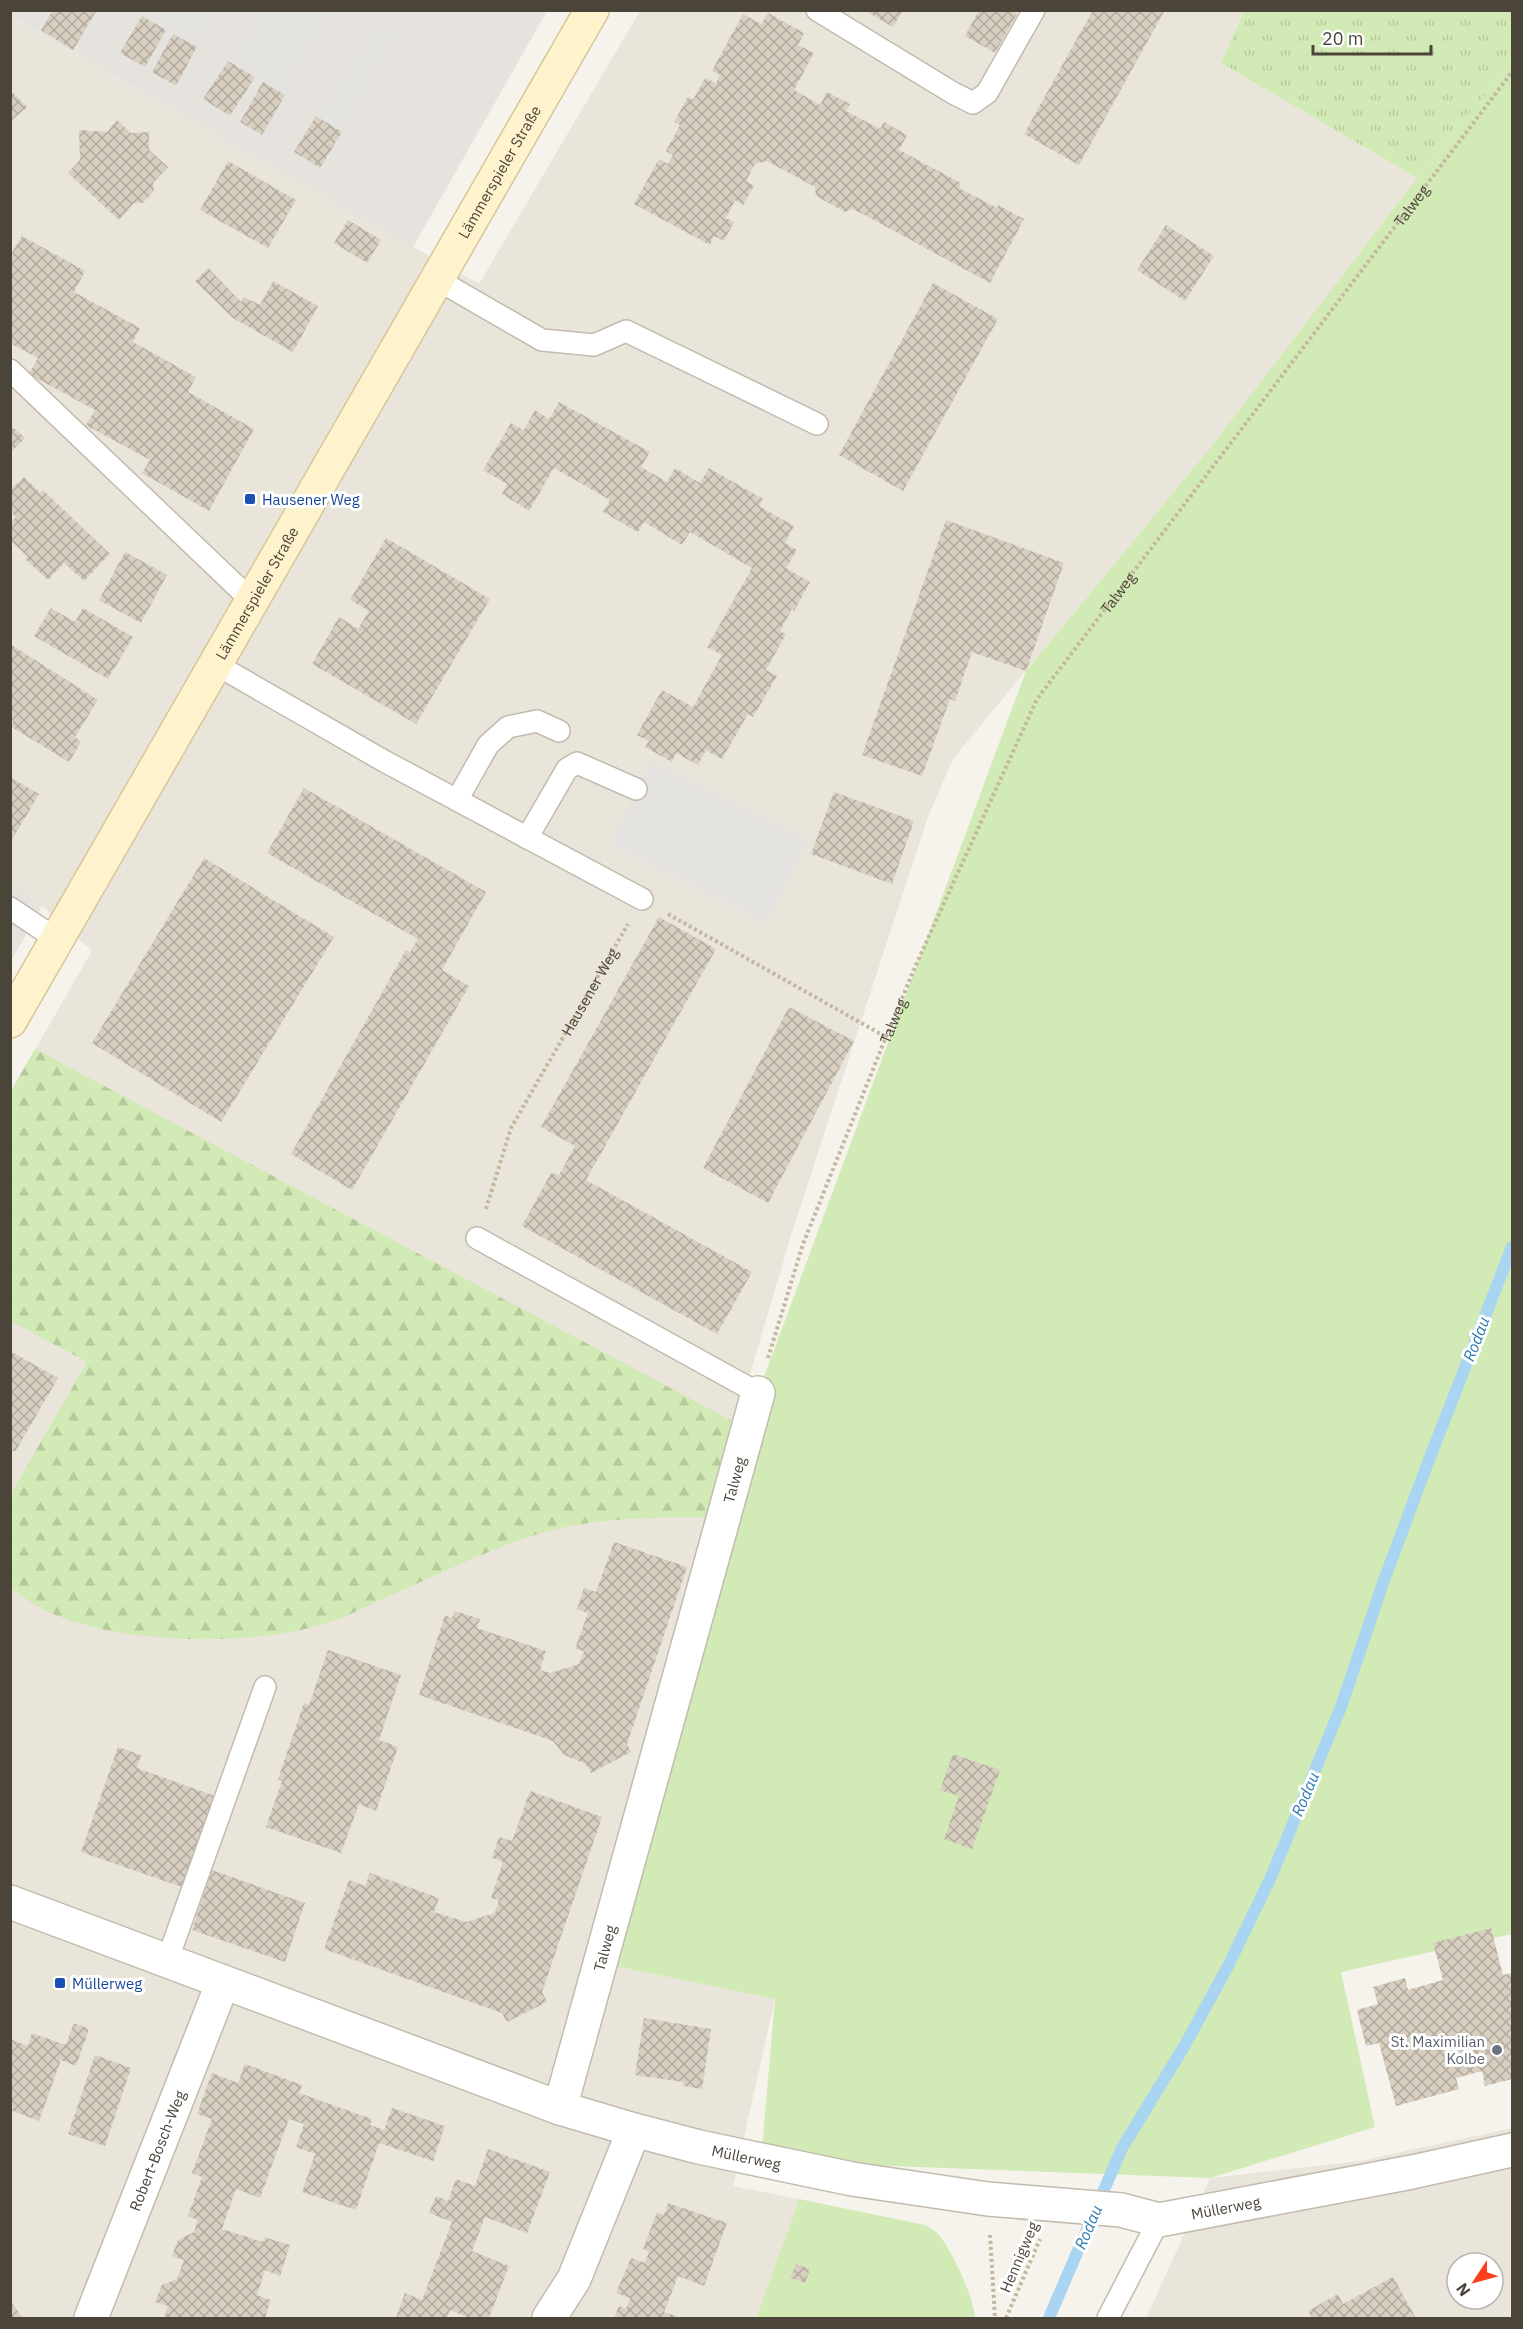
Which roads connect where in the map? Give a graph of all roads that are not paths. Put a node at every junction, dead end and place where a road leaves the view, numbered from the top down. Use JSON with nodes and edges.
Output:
{"nodes":[{"id":1,"x":592,"y":10,"type":"edge"},
{"id":2,"x":817,"y":10,"type":"edge"},
{"id":3,"x":1034,"y":10,"type":"edge"},
{"id":4,"x":438,"y":280,"type":"junction"},
{"id":5,"x":10,"y":370,"type":"edge"},
{"id":6,"x":817,"y":424,"type":"dead end"},
{"id":7,"x":253,"y":602,"type":"junction"},
{"id":8,"x":217,"y":665,"type":"junction"},
{"id":9,"x":559,"y":731,"type":"dead end"},
{"id":10,"x":636,"y":789,"type":"dead end"},
{"id":11,"x":458,"y":800,"type":"junction"},
{"id":12,"x":527,"y":838,"type":"junction"},
{"id":13,"x":642,"y":899,"type":"road end"},
{"id":14,"x":10,"y":908,"type":"edge"},
{"id":15,"x":58,"y":940,"type":"junction"},
{"id":16,"x":10,"y":1021,"type":"edge"},
{"id":17,"x":477,"y":1238,"type":"road end"},
{"id":18,"x":758,"y":1393,"type":"joint"},
{"id":19,"x":265,"y":1687,"type":"dead end"},
{"id":20,"x":10,"y":1902,"type":"edge"},
{"id":21,"x":167,"y":1961,"type":"junction"},
{"id":22,"x":223,"y":1982,"type":"junction"},
{"id":23,"x":560,"y":2108,"type":"junction"},
{"id":24,"x":634,"y":2130,"type":"junction"},
{"id":25,"x":1512,"y":2150,"type":"edge"},
{"id":26,"x":1159,"y":2220,"type":"junction"},
{"id":27,"x":92,"y":2319,"type":"edge"},
{"id":28,"x":549,"y":2319,"type":"edge"},
{"id":29,"x":1108,"y":2319,"type":"edge"}],
"edges":[{"from":1,"to":4,"type":"main road","name":"Lämmerspieler Straße"},
{"from":2,"to":3,"type":"lane"},
{"from":4,"to":6,"type":"lane"},
{"from":4,"to":7,"type":"main road","name":"Lämmerspieler Straße"},
{"from":5,"to":7,"type":"lane"},
{"from":7,"to":8,"type":"main road","name":"Lämmerspieler Straße"},
{"from":8,"to":11,"type":"lane"},
{"from":8,"to":15,"type":"main road","name":"Lämmerspieler Straße"},
{"from":9,"to":11,"type":"lane"},
{"from":10,"to":12,"type":"lane"},
{"from":11,"to":12,"type":"lane"},
{"from":12,"to":13,"type":"lane"},
{"from":14,"to":15,"type":"lane"},
{"from":15,"to":16,"type":"main road","name":"Lämmerspieler Straße"},
{"from":17,"to":18,"type":"lane"},
{"from":18,"to":23,"type":"street","name":"Talweg"},
{"from":19,"to":21,"type":"lane"},
{"from":20,"to":21,"type":"street","name":"Müllerweg"},
{"from":21,"to":22,"type":"street","name":"Müllerweg"},
{"from":22,"to":23,"type":"street","name":"Müllerweg"},
{"from":22,"to":27,"type":"street","name":"Robert-Bosch-Weg"},
{"from":23,"to":24,"type":"street","name":"Müllerweg"},
{"from":24,"to":26,"type":"street","name":"Müllerweg"},
{"from":24,"to":28,"type":"street"},
{"from":25,"to":26,"type":"street","name":"Müllerweg"},
{"from":26,"to":29,"type":"lane"}]}
